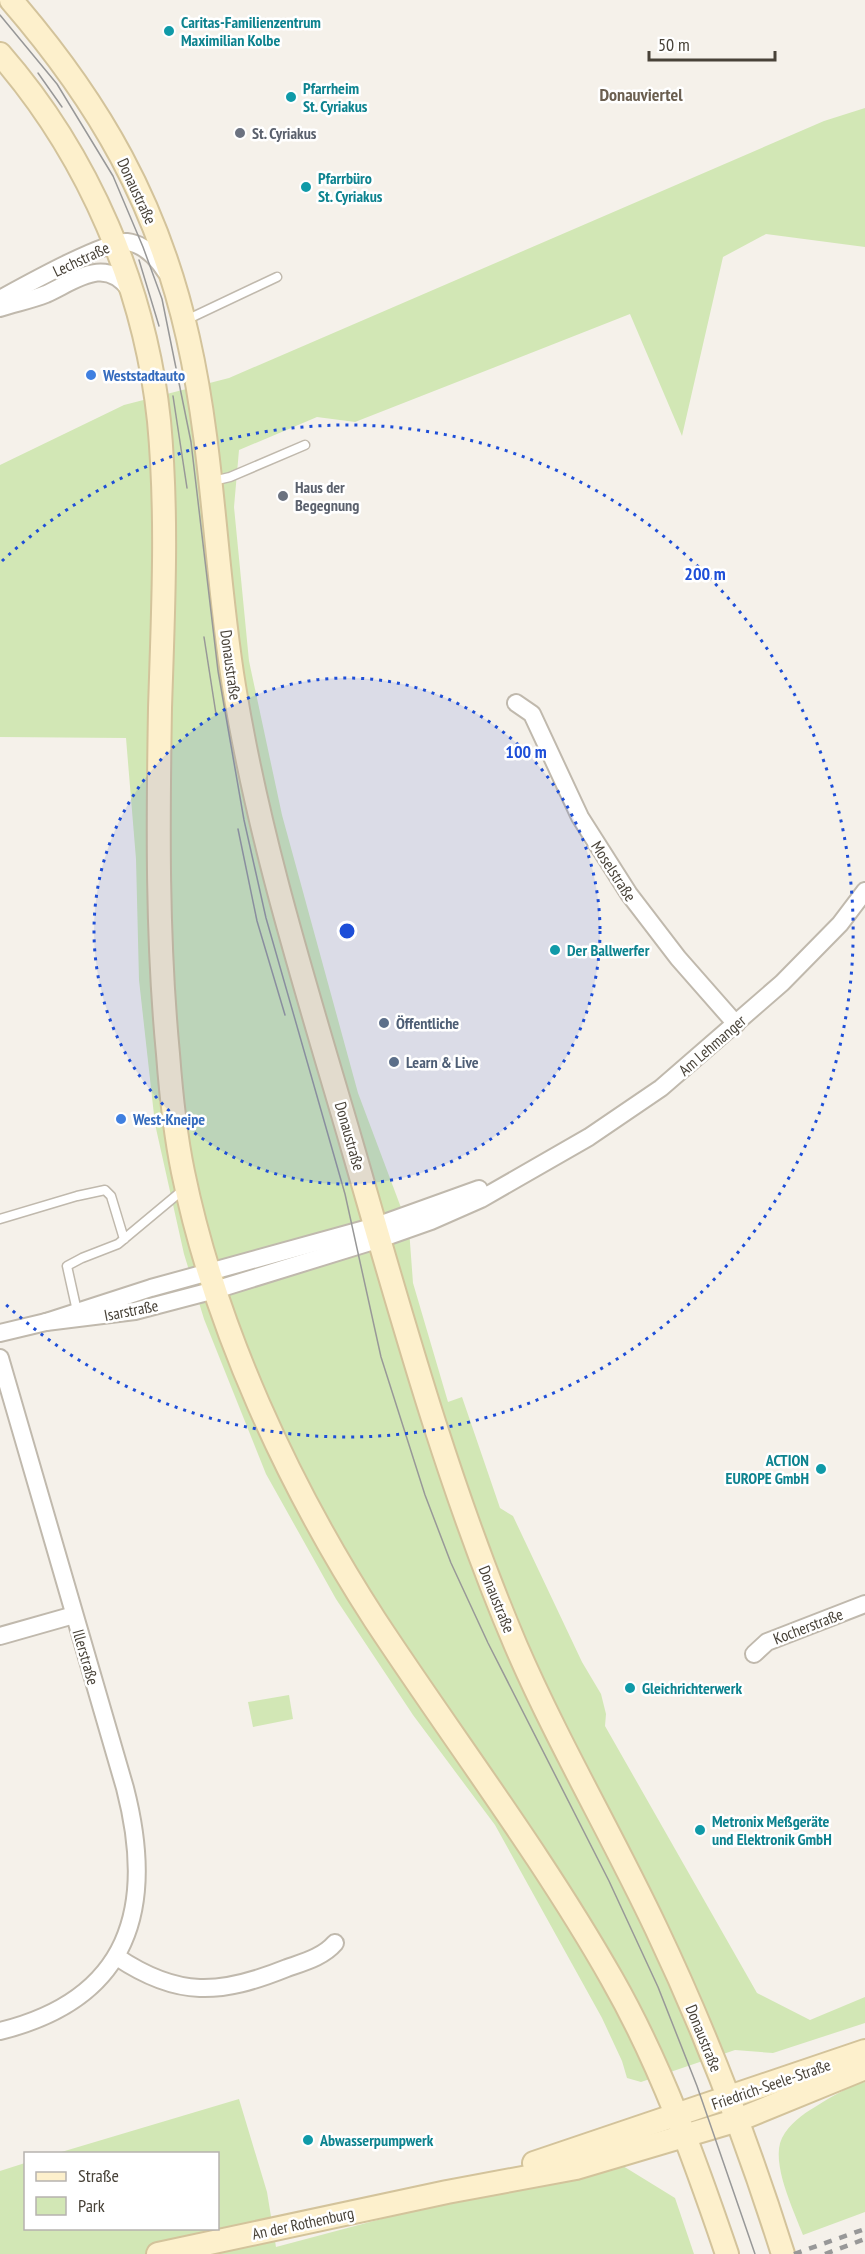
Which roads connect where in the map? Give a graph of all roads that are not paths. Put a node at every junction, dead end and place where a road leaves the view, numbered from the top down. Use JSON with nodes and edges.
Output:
{"nodes":[{"id":1,"x":11,"y":0,"type":"edge"},
{"id":2,"x":0,"y":54,"type":"edge"},
{"id":3,"x":114,"y":243,"type":"junction"},
{"id":4,"x":277,"y":277,"type":"dead end"},
{"id":5,"x":132,"y":293,"type":"junction"},
{"id":6,"x":177,"y":294,"type":"junction"},
{"id":7,"x":0,"y":299,"type":"edge"},
{"id":8,"x":0,"y":308,"type":"edge"},
{"id":9,"x":184,"y":321,"type":"junction"},
{"id":10,"x":306,"y":445,"type":"dead end"},
{"id":11,"x":209,"y":482,"type":"junction"},
{"id":12,"x":516,"y":703,"type":"dead end"},
{"id":13,"x":865,"y":891,"type":"edge"},
{"id":14,"x":736,"y":1024,"type":"junction"},
{"id":15,"x":186,"y":1187,"type":"junction"},
{"id":16,"x":0,"y":1219,"type":"edge"},
{"id":17,"x":378,"y":1232,"type":"junction"},
{"id":18,"x":124,"y":1239,"type":"junction"},
{"id":19,"x":212,"y":1281,"type":"junction"},
{"id":20,"x":77,"y":1311,"type":"junction"},
{"id":21,"x":46,"y":1322,"type":"junction"},
{"id":22,"x":0,"y":1333,"type":"edge"},
{"id":23,"x":0,"y":1358,"type":"edge"},
{"id":24,"x":865,"y":1604,"type":"edge"},
{"id":25,"x":74,"y":1615,"type":"junction"},
{"id":26,"x":0,"y":1635,"type":"edge"},
{"id":27,"x":754,"y":1654,"type":"dead end"},
{"id":28,"x":335,"y":1943,"type":"dead end"},
{"id":29,"x":117,"y":1957,"type":"junction"},
{"id":30,"x":0,"y":2031,"type":"edge"},
{"id":31,"x":865,"y":2051,"type":"edge"},
{"id":32,"x":865,"y":2068,"type":"edge"},
{"id":33,"x":729,"y":2098,"type":"junction"},
{"id":34,"x":738,"y":2120,"type":"junction"},
{"id":35,"x":681,"y":2126,"type":"junction"},
{"id":36,"x":782,"y":2250,"type":"edge"},
{"id":37,"x":158,"y":2254,"type":"edge"},
{"id":38,"x":727,"y":2254,"type":"edge"}],
"edges":[{"from":1,"to":6,"type":"main road","name":"Donaustraße"},
{"from":2,"to":3,"type":"main road"},
{"from":3,"to":5,"type":"main road"},
{"from":3,"to":6,"type":"street","name":"Lechstraße"},
{"from":3,"to":7,"type":"street","name":"Lechstraße"},
{"from":4,"to":9,"type":"lane"},
{"from":5,"to":8,"type":"street","name":"Lechstraße"},
{"from":5,"to":15,"type":"main road"},
{"from":6,"to":9,"type":"main road","name":"Donaustraße"},
{"from":9,"to":11,"type":"main road","name":"Donaustraße"},
{"from":10,"to":11,"type":"lane"},
{"from":11,"to":17,"type":"main road","name":"Donaustraße"},
{"from":12,"to":14,"type":"street","name":"Moselstraße"},
{"from":13,"to":14,"type":"street","name":"Am Lehmanger"},
{"from":14,"to":17,"type":"street","name":"Am Lehmanger"},
{"from":15,"to":18,"type":"lane"},
{"from":15,"to":19,"type":"main road"},
{"from":16,"to":18,"type":"lane"},
{"from":17,"to":19,"type":"street","name":"Am Lehmanger"},
{"from":17,"to":33,"type":"main road","name":"Donaustraße"},
{"from":18,"to":20,"type":"lane"},
{"from":19,"to":20,"type":"street","name":"Isarstraße"},
{"from":19,"to":21,"type":"street","name":"Isarstraße"},
{"from":19,"to":35,"type":"main road"},
{"from":20,"to":21,"type":"street","name":"Isarstraße"},
{"from":21,"to":22,"type":"street","name":"Isarstraße"},
{"from":23,"to":25,"type":"street","name":"Illerstraße"},
{"from":24,"to":27,"type":"street","name":"Kocherstraße"},
{"from":25,"to":26,"type":"street"},
{"from":25,"to":29,"type":"street","name":"Illerstraße"},
{"from":28,"to":29,"type":"street"},
{"from":29,"to":30,"type":"street","name":"Illerstraße"},
{"from":31,"to":33,"type":"main road","name":"Friedrich-Seele-Straße"},
{"from":32,"to":34,"type":"main road","name":"Friedrich-Seele-Straße"},
{"from":33,"to":34,"type":"main road","name":"Donaustraße"},
{"from":33,"to":35,"type":"main road","name":"Friedrich-Seele-Straße"},
{"from":34,"to":35,"type":"main road","name":"Friedrich-Seele-Straße"},
{"from":34,"to":36,"type":"main road","name":"Donaustraße"},
{"from":35,"to":37,"type":"main road","name":"An der Rothenburg"},
{"from":35,"to":38,"type":"main road"}]}
